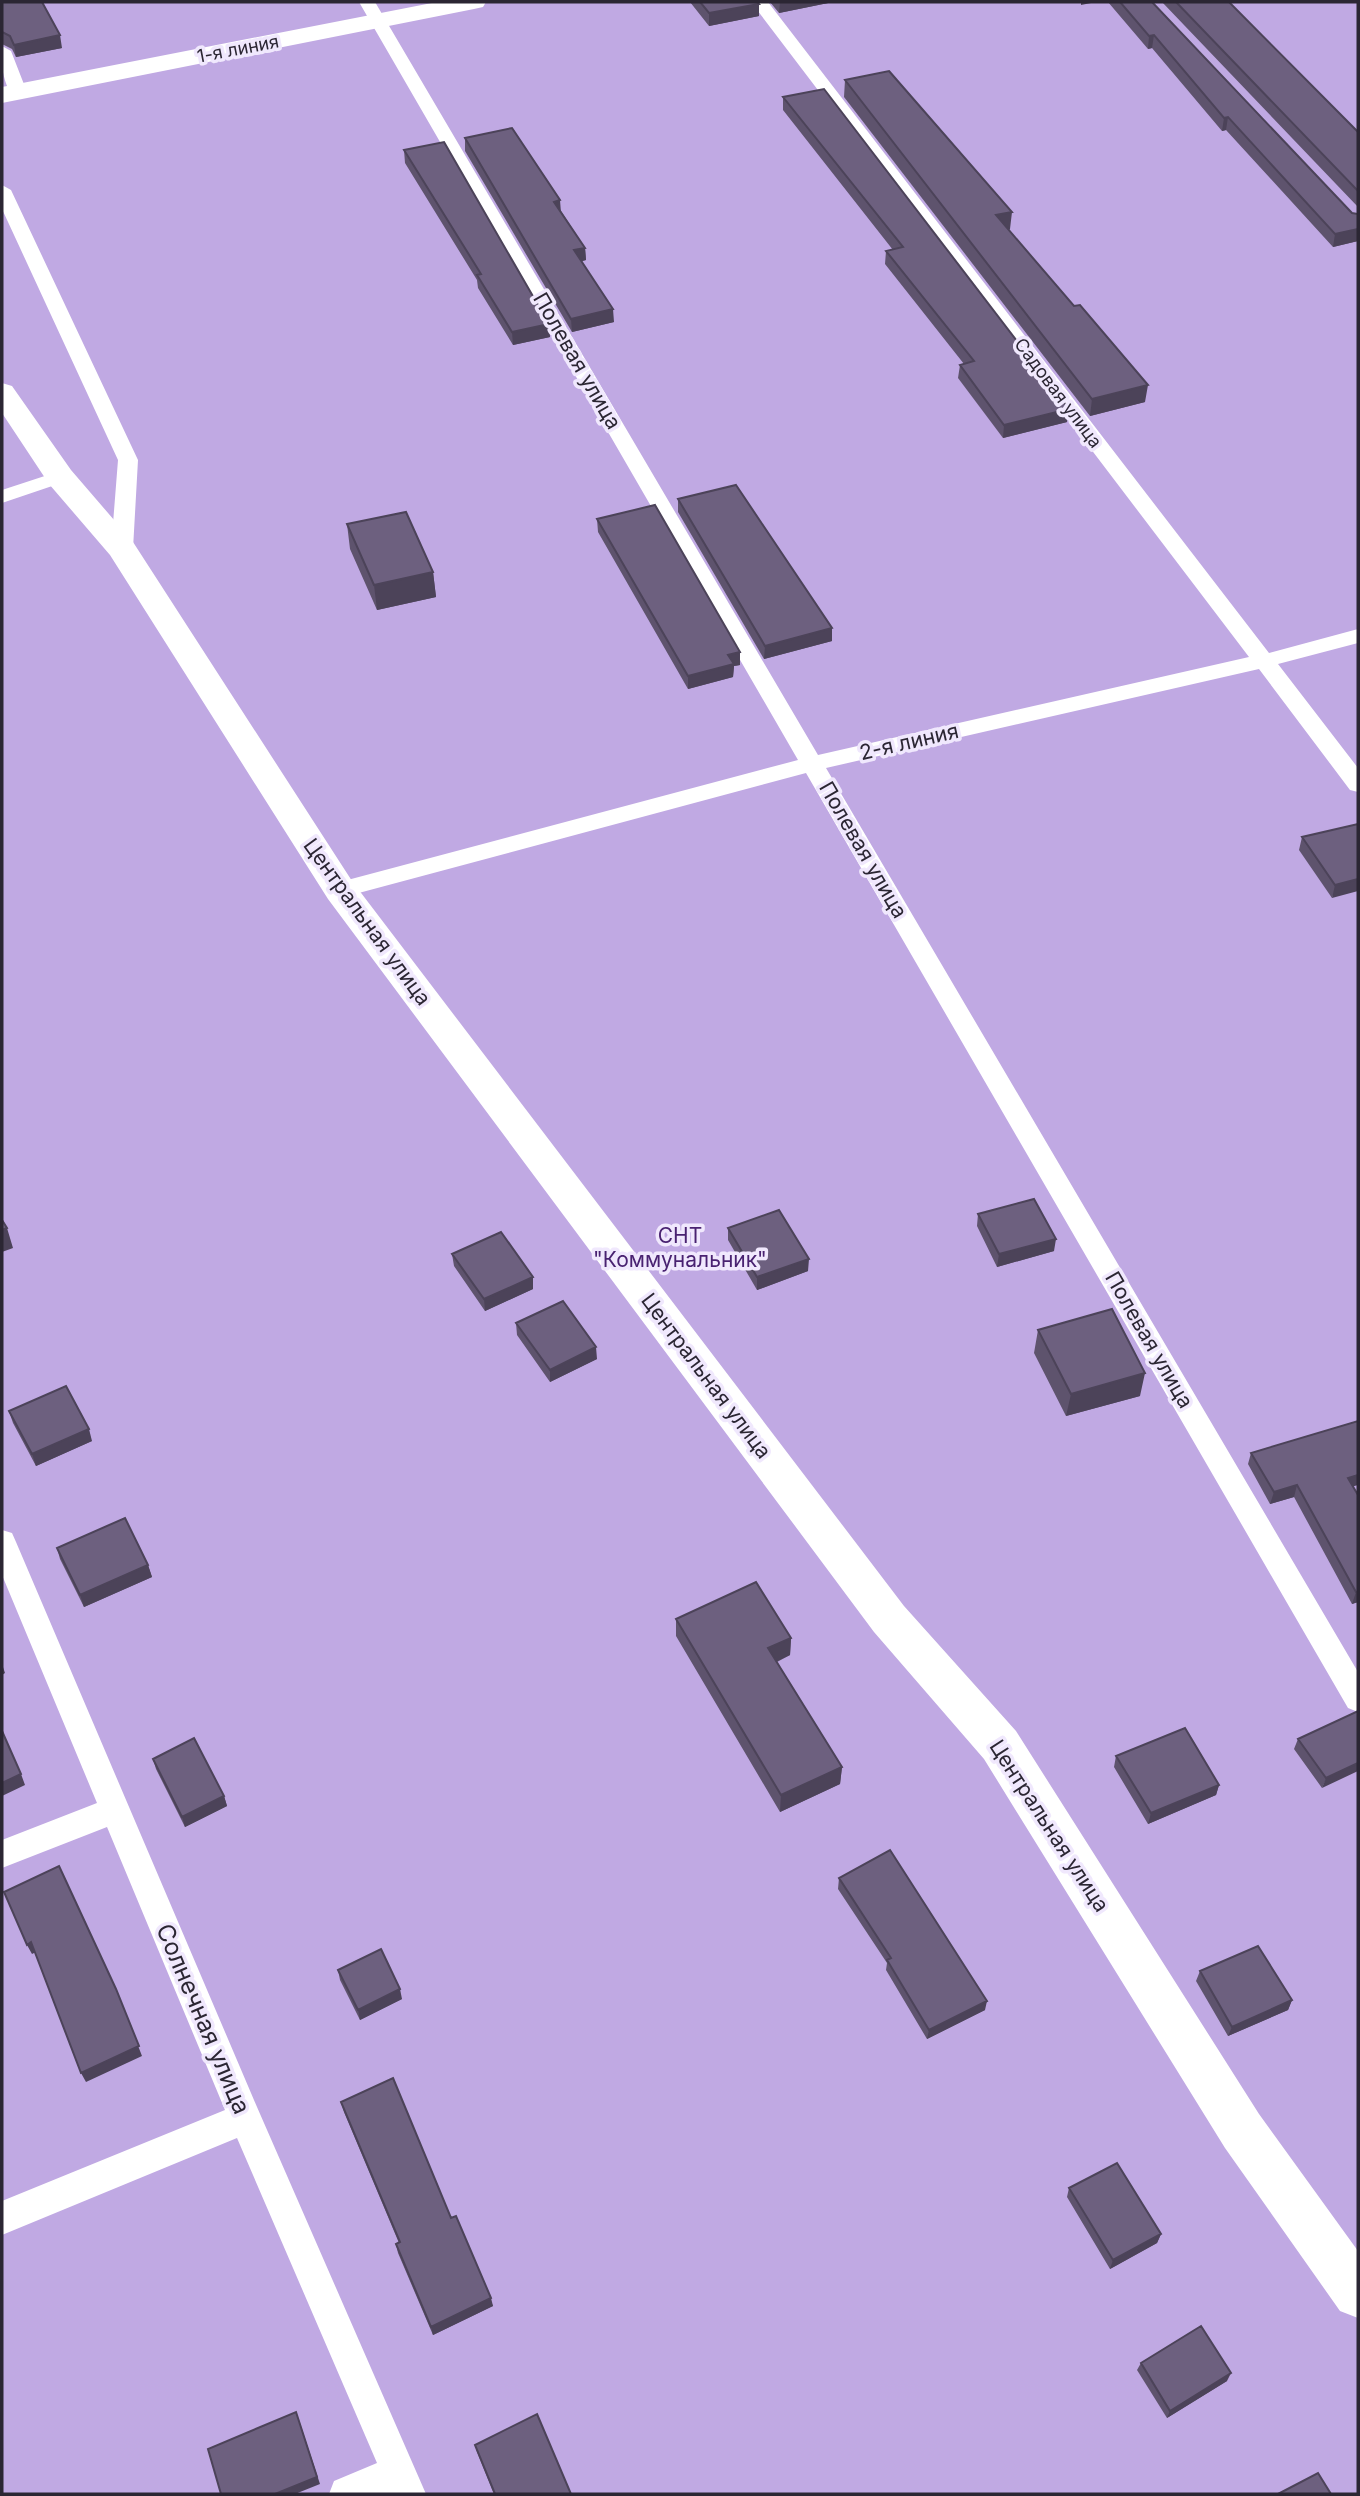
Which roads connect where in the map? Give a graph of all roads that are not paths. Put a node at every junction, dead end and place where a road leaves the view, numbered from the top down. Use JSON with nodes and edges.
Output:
{"nodes":[{"id":1,"x":474,"y":2,"type":"edge"},
{"id":2,"x":758,"y":2,"type":"edge"},
{"id":3,"x":373,"y":12,"type":"edge"},
{"id":4,"x":2,"y":51,"type":"edge"},
{"id":5,"x":10,"y":93,"type":"edge"},
{"id":6,"x":2,"y":190,"type":"edge"},
{"id":7,"x":2,"y":392,"type":"edge"},
{"id":8,"x":61,"y":477,"type":"junction"},
{"id":9,"x":2,"y":497,"type":"edge"},
{"id":10,"x":122,"y":549,"type":"junction"},
{"id":11,"x":1358,"y":636,"type":"edge"},
{"id":12,"x":1264,"y":661,"type":"junction"},
{"id":13,"x":812,"y":764,"type":"junction"},
{"id":14,"x":1358,"y":783,"type":"edge"},
{"id":15,"x":340,"y":890,"type":"junction"},
{"id":16,"x":2,"y":1542,"type":"edge"},
{"id":17,"x":1358,"y":1699,"type":"edge"},
{"id":18,"x":114,"y":1810,"type":"junction"},
{"id":19,"x":2,"y":1854,"type":"edge"},
{"id":20,"x":245,"y":2118,"type":"junction"},
{"id":21,"x":2,"y":2218,"type":"edge"},
{"id":22,"x":1358,"y":2293,"type":"edge"},
{"id":23,"x":403,"y":2483,"type":"edge"},
{"id":24,"x":347,"y":2494,"type":"edge"}],
"edges":[{"from":1,"to":3,"type":"street","name":"1-я линия"},
{"from":2,"to":12,"type":"lane","name":"Садовая улица"},
{"from":3,"to":5,"type":"street","name":"1-я линия"},
{"from":3,"to":13,"type":"lane","name":"Полевая улица"},
{"from":4,"to":5,"type":"lane"},
{"from":6,"to":10,"type":"lane"},
{"from":7,"to":8,"type":"street","name":"Центральная улица"},
{"from":8,"to":9,"type":"lane"},
{"from":8,"to":10,"type":"street","name":"Центральная улица"},
{"from":10,"to":15,"type":"street","name":"Центральная улица"},
{"from":11,"to":12,"type":"lane","name":"2-я линия"},
{"from":12,"to":13,"type":"lane","name":"2-я линия"},
{"from":12,"to":14,"type":"lane","name":"Садовая улица"},
{"from":13,"to":15,"type":"lane","name":"2-я линия"},
{"from":13,"to":17,"type":"lane","name":"Полевая улица"},
{"from":15,"to":22,"type":"street","name":"Центральная улица"},
{"from":16,"to":18,"type":"lane","name":"Солнечная улица"},
{"from":18,"to":19,"type":"lane"},
{"from":18,"to":20,"type":"lane","name":"Солнечная улица"},
{"from":20,"to":21,"type":"lane"},
{"from":20,"to":23,"type":"lane","name":"Солнечная улица"},
{"from":23,"to":24,"type":"lane"}]}
